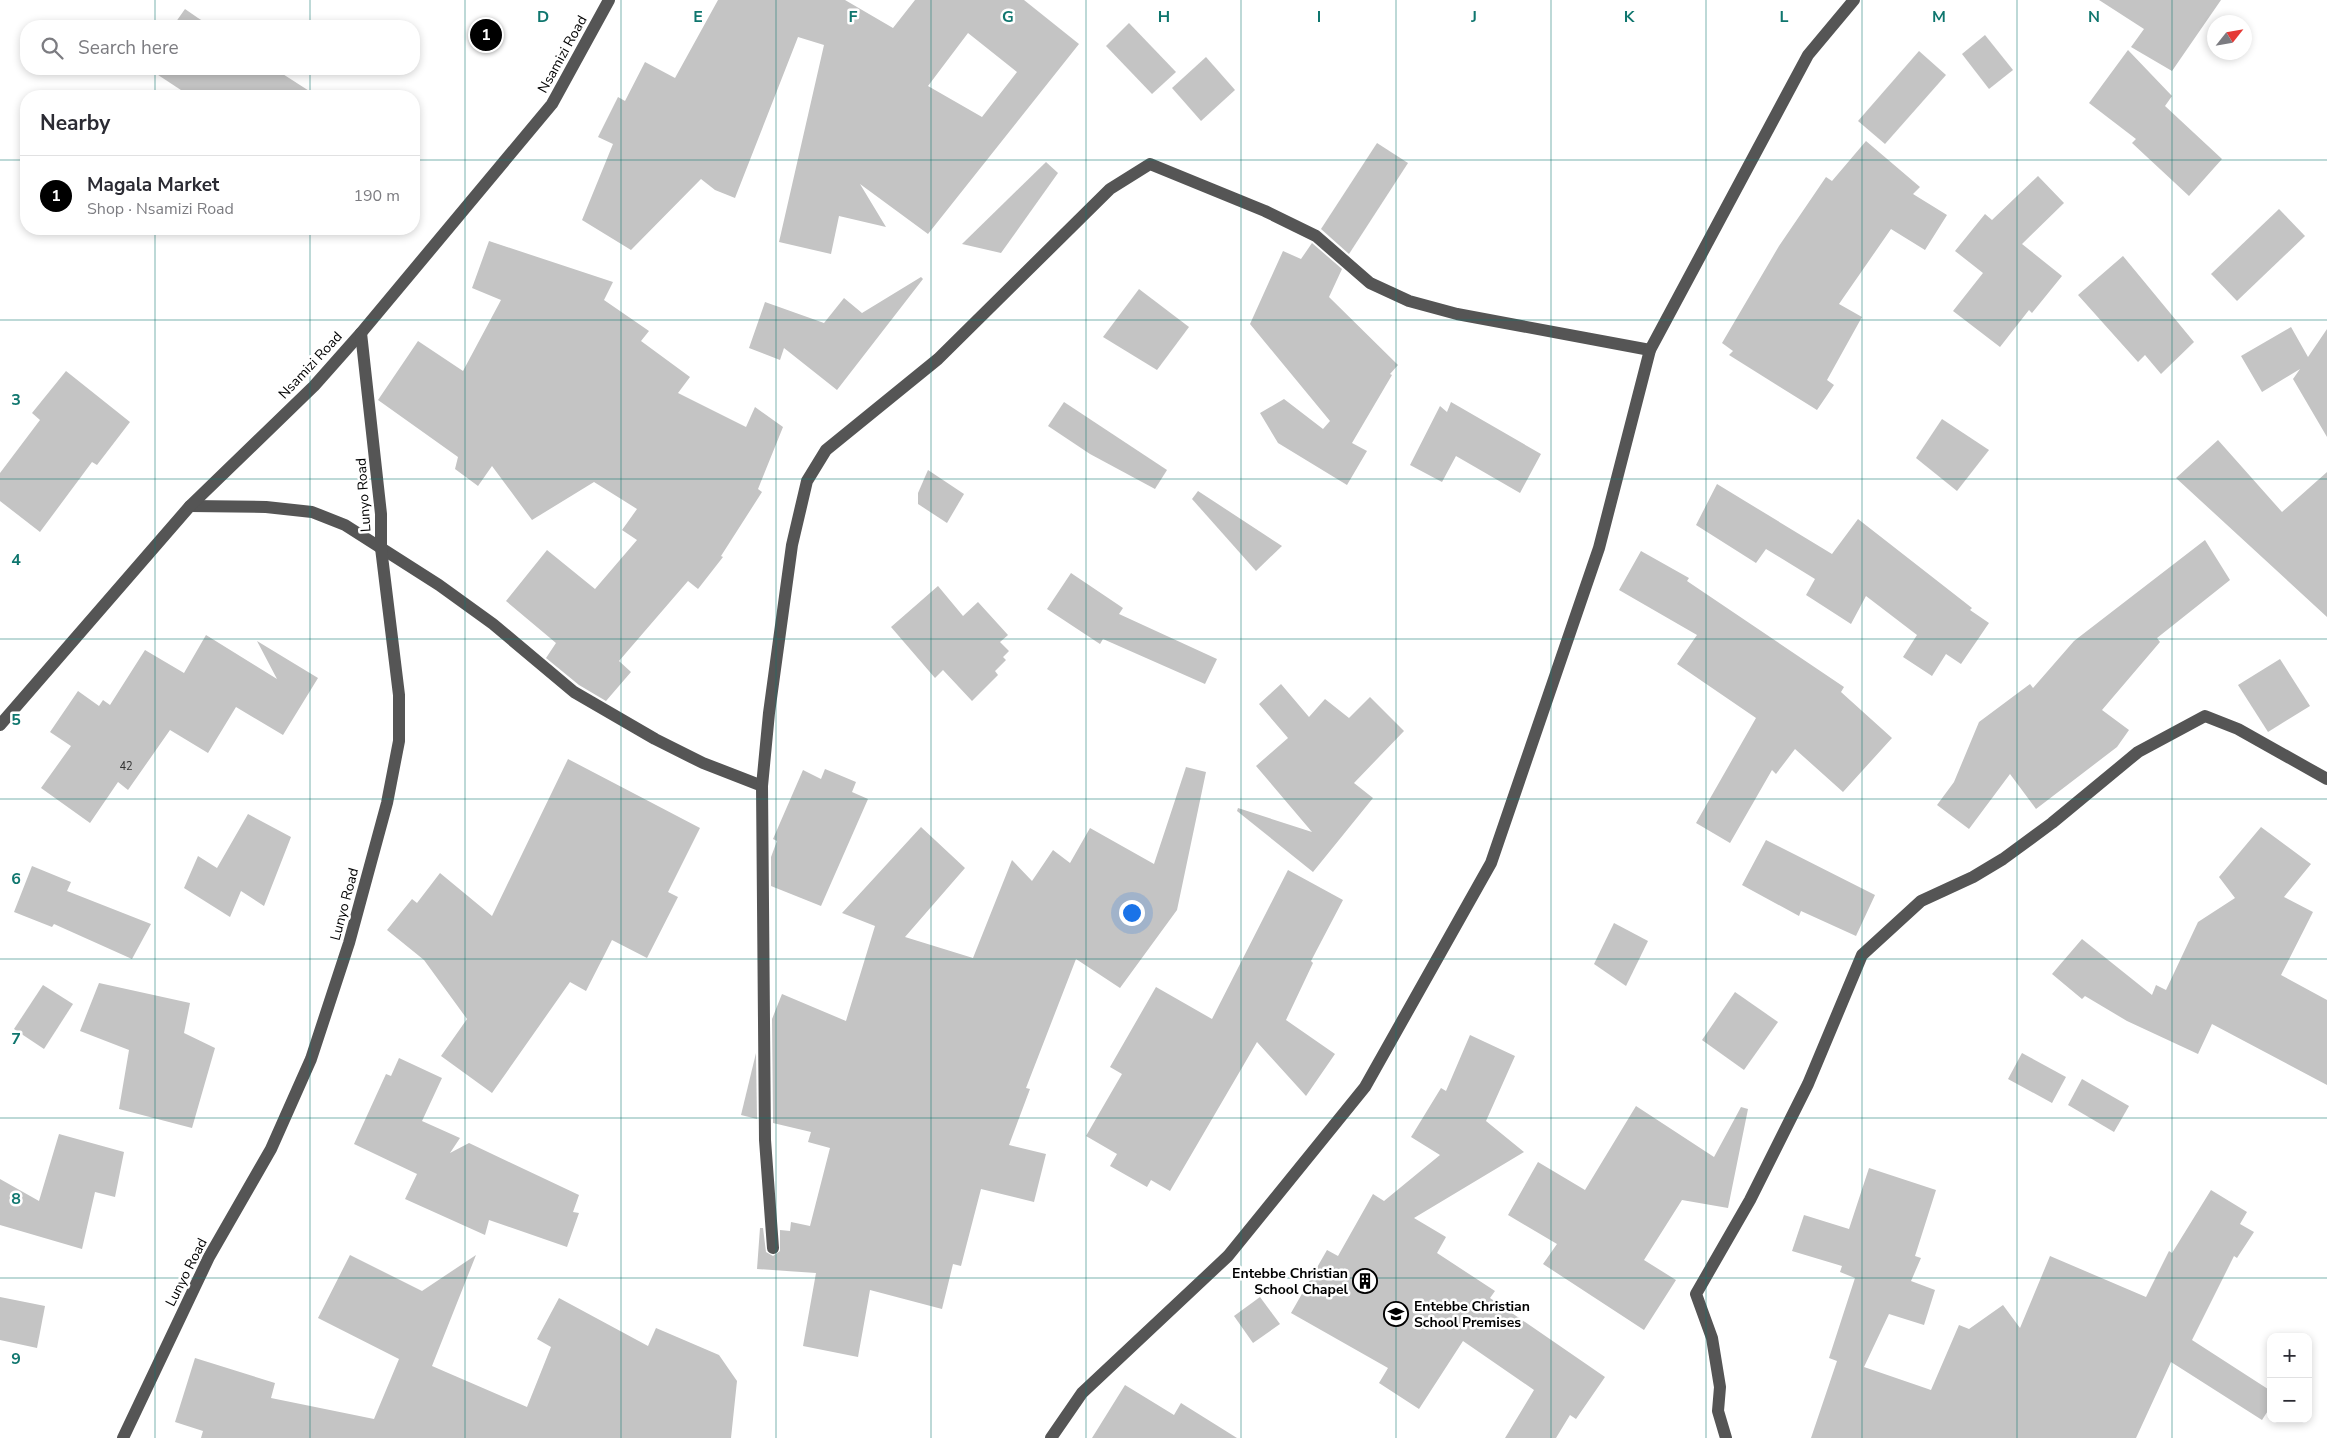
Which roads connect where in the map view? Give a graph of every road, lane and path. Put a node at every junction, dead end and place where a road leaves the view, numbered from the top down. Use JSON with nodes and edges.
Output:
{"nodes":[{"id":1,"x":609,"y":0,"type":"edge"},
{"id":2,"x":1854,"y":0,"type":"edge"},
{"id":3,"x":361,"y":333,"type":"junction"},
{"id":4,"x":1650,"y":350,"type":"junction"},
{"id":5,"x":190,"y":506,"type":"junction"},
{"id":6,"x":381,"y":548,"type":"junction"},
{"id":7,"x":0,"y":725,"type":"edge"},
{"id":8,"x":2327,"y":779,"type":"edge"},
{"id":9,"x":762,"y":786,"type":"junction"},
{"id":10,"x":773,"y":1248,"type":"dead end"},
{"id":11,"x":122,"y":1438,"type":"edge"},
{"id":12,"x":1050,"y":1438,"type":"edge"},
{"id":13,"x":1726,"y":1438,"type":"edge"}],
"edges":[{"from":1,"to":3,"type":"street","name":"Nsamizi Road"},
{"from":2,"to":4,"type":"street"},
{"from":3,"to":5,"type":"street","name":"Nsamizi Road"},
{"from":3,"to":6,"type":"street","name":"Lunyo Road"},
{"from":4,"to":9,"type":"street"},
{"from":4,"to":12,"type":"street"},
{"from":5,"to":6,"type":"street"},
{"from":5,"to":7,"type":"street","name":"Nsamizi Road"},
{"from":6,"to":9,"type":"street"},
{"from":6,"to":11,"type":"street","name":"Lunyo Road"},
{"from":8,"to":13,"type":"street"},
{"from":9,"to":10,"type":"street"}]}
